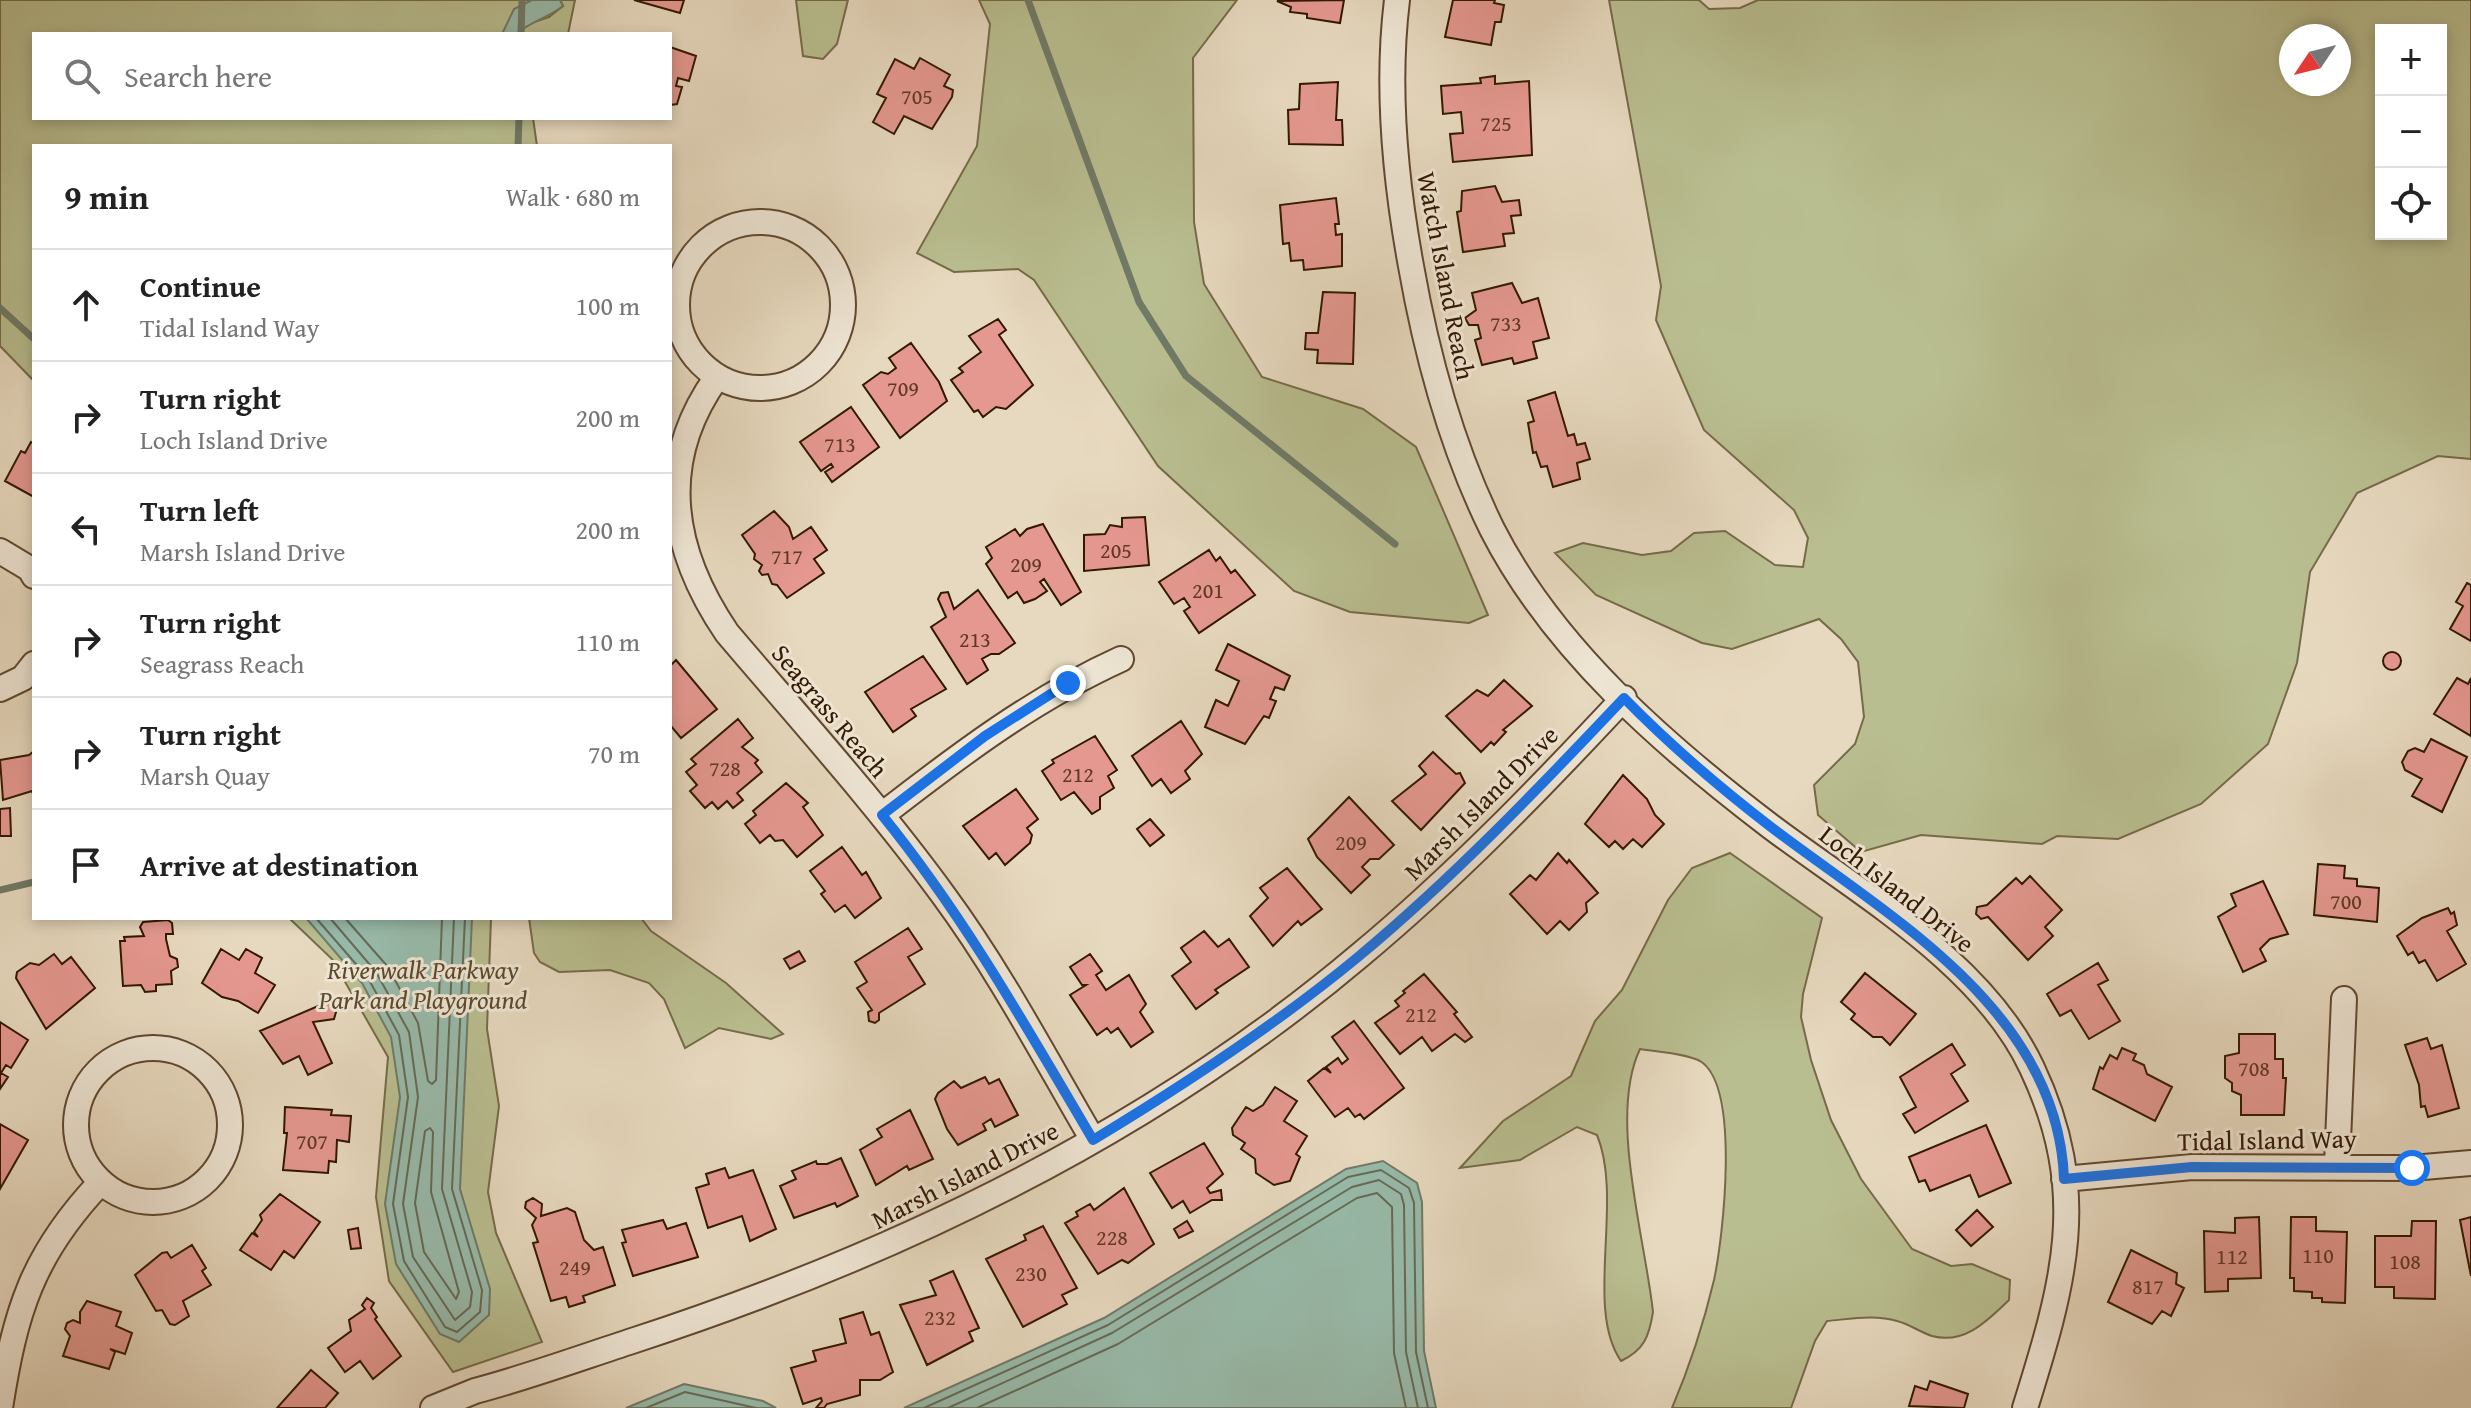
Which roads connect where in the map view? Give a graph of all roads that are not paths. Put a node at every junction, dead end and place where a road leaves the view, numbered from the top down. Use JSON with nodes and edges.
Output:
{"nodes":[{"id":1,"x":1397,"y":0,"type":"edge"},
{"id":2,"x":717,"y":377,"type":"junction"},
{"id":3,"x":0,"y":551,"type":"edge"},
{"id":4,"x":32,"y":572,"type":"edge"},
{"id":5,"x":1121,"y":659,"type":"dead end"},
{"id":6,"x":32,"y":667,"type":"edge"},
{"id":7,"x":0,"y":689,"type":"edge"},
{"id":8,"x":1624,"y":698,"type":"junction"},
{"id":9,"x":882,"y":815,"type":"junction"},
{"id":10,"x":2344,"y":999,"type":"dead end"},
{"id":11,"x":1093,"y":1140,"type":"junction"},
{"id":12,"x":2471,"y":1163,"type":"edge"},
{"id":13,"x":2337,"y":1165,"type":"junction"},
{"id":14,"x":2064,"y":1179,"type":"junction"},
{"id":15,"x":100,"y":1183,"type":"junction"},
{"id":16,"x":0,"y":1408,"type":"edge"},
{"id":17,"x":433,"y":1408,"type":"edge"},
{"id":18,"x":2025,"y":1408,"type":"edge"}],
"edges":[{"from":1,"to":8,"type":"street","name":"Watch Island Reach"},
{"from":2,"to":2,"type":"street"},
{"from":2,"to":9,"type":"street","name":"Seagrass Reach"},
{"from":3,"to":4,"type":"street"},
{"from":5,"to":9,"type":"street"},
{"from":6,"to":7,"type":"street"},
{"from":8,"to":11,"type":"street","name":"Marsh Island Drive"},
{"from":8,"to":14,"type":"street","name":"Loch Island Drive"},
{"from":9,"to":11,"type":"street","name":"Seagrass Reach"},
{"from":10,"to":13,"type":"street"},
{"from":11,"to":17,"type":"street","name":"Marsh Island Drive"},
{"from":12,"to":13,"type":"street","name":"Tidal Island Way"},
{"from":13,"to":14,"type":"street","name":"Tidal Island Way"},
{"from":14,"to":18,"type":"street","name":"Loch Island Drive"},
{"from":15,"to":15,"type":"street"},
{"from":15,"to":16,"type":"street"}]}
